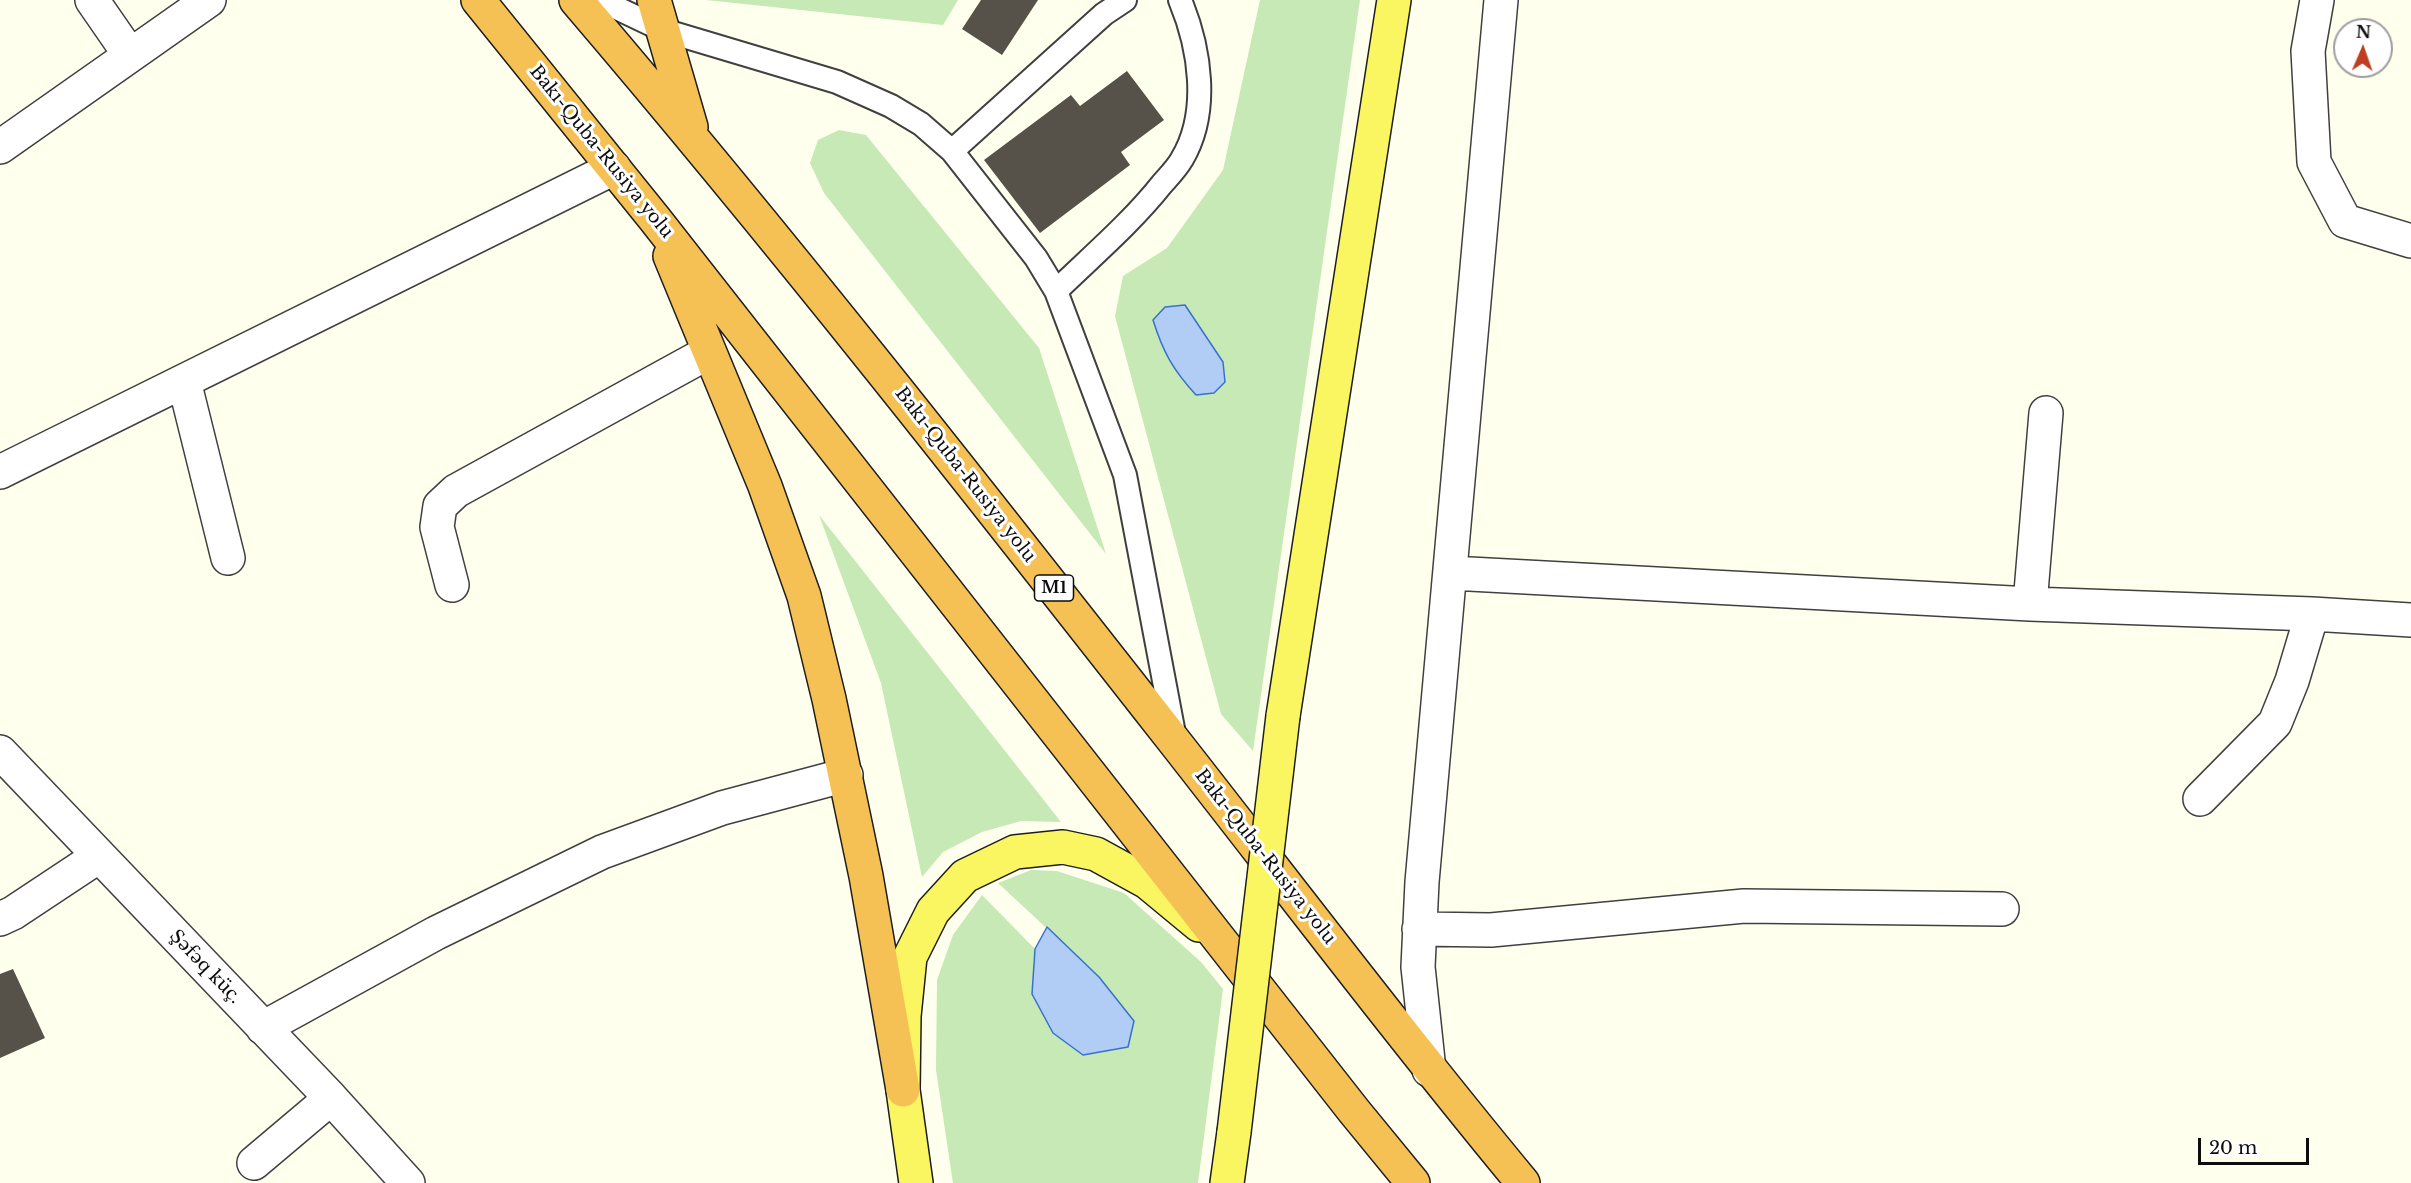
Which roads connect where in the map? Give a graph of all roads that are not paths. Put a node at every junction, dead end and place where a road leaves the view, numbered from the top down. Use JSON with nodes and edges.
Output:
{"nodes":[{"id":1,"x":93,"y":0,"type":"edge"},
{"id":2,"x":209,"y":0,"type":"edge"},
{"id":3,"x":478,"y":0,"type":"edge"},
{"id":4,"x":576,"y":0,"type":"edge"},
{"id":5,"x":600,"y":0,"type":"edge"},
{"id":6,"x":1125,"y":0,"type":"edge"},
{"id":7,"x":1180,"y":0,"type":"edge"},
{"id":8,"x":1394,"y":0,"type":"edge"},
{"id":9,"x":1501,"y":0,"type":"edge"},
{"id":10,"x":2317,"y":0,"type":"edge"},
{"id":11,"x":659,"y":15,"type":"edge"},
{"id":12,"x":130,"y":55,"type":"junction"},
{"id":13,"x":694,"y":138,"type":"junction"},
{"id":14,"x":0,"y":147,"type":"edge"},
{"id":15,"x":952,"y":151,"type":"junction"},
{"id":16,"x":614,"y":168,"type":"junction"},
{"id":17,"x":654,"y":218,"type":"junction"},
{"id":18,"x":2411,"y":241,"type":"edge"},
{"id":19,"x":1056,"y":291,"type":"junction"},
{"id":20,"x":709,"y":352,"type":"junction"},
{"id":21,"x":184,"y":381,"type":"junction"},
{"id":22,"x":2046,"y":413,"type":"dead end"},
{"id":23,"x":0,"y":472,"type":"edge"},
{"id":24,"x":228,"y":558,"type":"dead end"},
{"id":25,"x":1450,"y":573,"type":"junction"},
{"id":26,"x":452,"y":585,"type":"dead end"},
{"id":27,"x":2030,"y":604,"type":"junction"},
{"id":28,"x":2312,"y":614,"type":"junction"},
{"id":29,"x":2411,"y":620,"type":"edge"},
{"id":30,"x":1176,"y":743,"type":"junction"},
{"id":31,"x":0,"y":752,"type":"edge"},
{"id":32,"x":846,"y":776,"type":"junction"},
{"id":33,"x":2200,"y":799,"type":"dead end"},
{"id":34,"x":99,"y":856,"type":"junction"},
{"id":35,"x":2002,"y":909,"type":"dead end"},
{"id":36,"x":0,"y":919,"type":"edge"},
{"id":37,"x":1419,"y":929,"type":"junction"},
{"id":38,"x":1228,"y":949,"type":"junction"},
{"id":39,"x":263,"y":1028,"type":"junction"},
{"id":40,"x":1430,"y":1070,"type":"junction"},
{"id":41,"x":903,"y":1090,"type":"junction"},
{"id":42,"x":331,"y":1098,"type":"junction"},
{"id":43,"x":254,"y":1163,"type":"dead end"},
{"id":44,"x":408,"y":1183,"type":"edge"},
{"id":45,"x":916,"y":1183,"type":"edge"},
{"id":46,"x":1227,"y":1183,"type":"edge"},
{"id":47,"x":1413,"y":1183,"type":"edge"},
{"id":48,"x":1523,"y":1183,"type":"edge"}],
"edges":[{"from":1,"to":12,"type":"street"},
{"from":2,"to":12,"type":"street"},
{"from":3,"to":16,"type":"highway","name":"Bakı-Quba-Rusiya yolu"},
{"from":4,"to":13,"type":"highway","name":"Bakı-Quba-Rusiya yolu","number":"M1"},
{"from":5,"to":11,"type":"lane"},
{"from":6,"to":15,"type":"lane"},
{"from":7,"to":19,"type":"lane"},
{"from":8,"to":46,"type":"main road","bridge":true},
{"from":9,"to":25,"type":"street"},
{"from":10,"to":18,"type":"street"},
{"from":11,"to":13,"type":"highway"},
{"from":11,"to":15,"type":"lane"},
{"from":12,"to":14,"type":"street"},
{"from":13,"to":30,"type":"highway","name":"Bakı-Quba-Rusiya yolu","number":"M1"},
{"from":15,"to":19,"type":"lane"},
{"from":16,"to":17,"type":"highway","name":"Bakı-Quba-Rusiya yolu"},
{"from":16,"to":21,"type":"street"},
{"from":17,"to":20,"type":"highway"},
{"from":17,"to":38,"type":"highway","name":"Bakı-Quba-Rusiya yolu"},
{"from":19,"to":30,"type":"lane"},
{"from":20,"to":26,"type":"street"},
{"from":20,"to":32,"type":"highway"},
{"from":21,"to":23,"type":"street"},
{"from":21,"to":24,"type":"street"},
{"from":22,"to":27,"type":"street"},
{"from":25,"to":27,"type":"street"},
{"from":25,"to":37,"type":"street"},
{"from":27,"to":28,"type":"street"},
{"from":28,"to":29,"type":"street"},
{"from":28,"to":33,"type":"street"},
{"from":30,"to":40,"type":"highway","name":"Bakı-Quba-Rusiya yolu","number":"M1"},
{"from":31,"to":34,"type":"street","name":"Şəfəq küç."},
{"from":32,"to":39,"type":"street"},
{"from":32,"to":41,"type":"highway"},
{"from":34,"to":36,"type":"street"},
{"from":34,"to":39,"type":"street","name":"Şəfəq küç."},
{"from":35,"to":37,"type":"street"},
{"from":37,"to":40,"type":"street"},
{"from":38,"to":41,"type":"main road"},
{"from":38,"to":47,"type":"highway","name":"Bakı-Quba-Rusiya yolu"},
{"from":39,"to":42,"type":"street","name":"Şəfəq küç."},
{"from":40,"to":48,"type":"highway","name":"Bakı-Quba-Rusiya yolu","number":"M1"},
{"from":41,"to":45,"type":"main road"},
{"from":42,"to":43,"type":"street"},
{"from":42,"to":44,"type":"street","name":"Şəfəq küç."}]}
